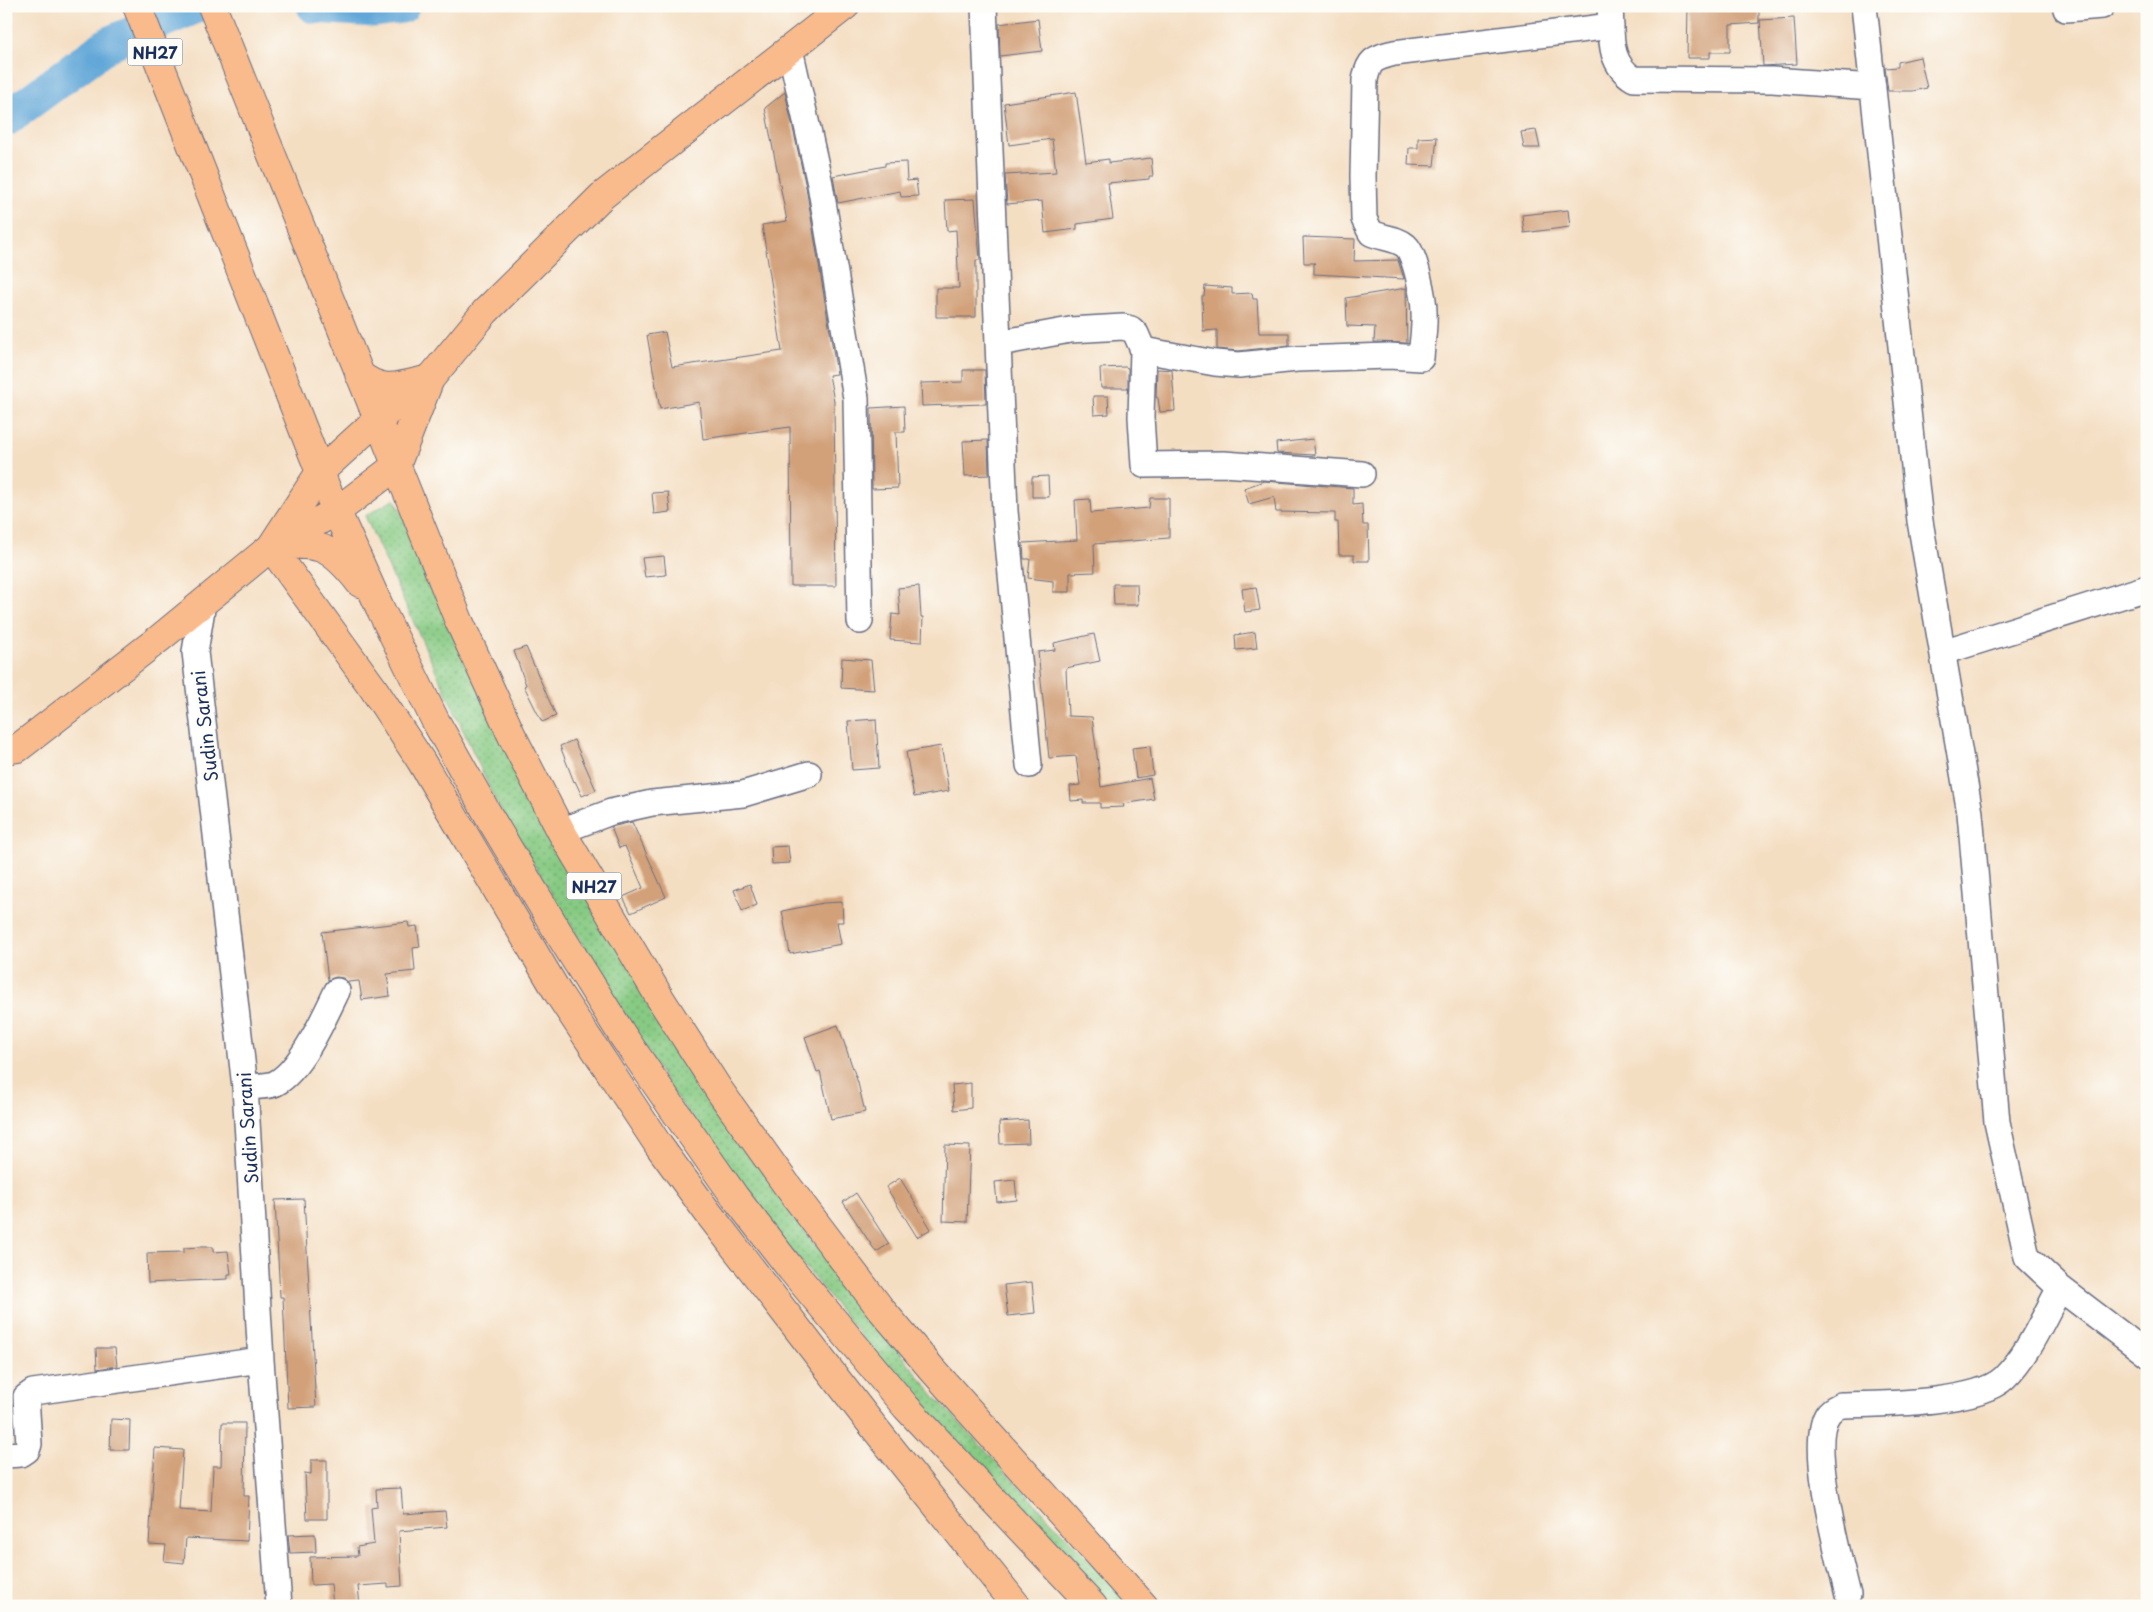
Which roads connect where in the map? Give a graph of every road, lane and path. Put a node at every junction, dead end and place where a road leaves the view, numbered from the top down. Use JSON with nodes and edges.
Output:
{"nodes":[{"id":1,"x":137,"y":6,"type":"edge"},
{"id":2,"x":212,"y":6,"type":"edge"},
{"id":3,"x":845,"y":6,"type":"edge"},
{"id":4,"x":984,"y":6,"type":"edge"},
{"id":5,"x":1864,"y":6,"type":"edge"},
{"id":6,"x":2102,"y":6,"type":"edge"},
{"id":7,"x":2066,"y":9,"type":"dead end"},
{"id":8,"x":1611,"y":16,"type":"edge"},
{"id":9,"x":790,"y":49,"type":"junction"},
{"id":10,"x":1873,"y":87,"type":"junction"},
{"id":11,"x":999,"y":342,"type":"junction"},
{"id":12,"x":1143,"y":350,"type":"junction"},
{"id":13,"x":359,"y":374,"type":"junction"},
{"id":14,"x":430,"y":378,"type":"junction"},
{"id":15,"x":377,"y":420,"type":"junction"},
{"id":16,"x":396,"y":466,"type":"junction"},
{"id":17,"x":320,"y":472,"type":"junction"},
{"id":18,"x":1362,"y":474,"type":"dead end"},
{"id":19,"x":337,"y":511,"type":"junction"},
{"id":20,"x":271,"y":547,"type":"junction"},
{"id":21,"x":2147,"y":588,"type":"edge"},
{"id":22,"x":203,"y":603,"type":"junction"},
{"id":23,"x":380,"y":608,"type":"junction"},
{"id":24,"x":860,"y":621,"type":"dead end"},
{"id":25,"x":160,"y":638,"type":"junction"},
{"id":26,"x":195,"y":652,"type":"junction"},
{"id":27,"x":1943,"y":652,"type":"junction"},
{"id":28,"x":10,"y":752,"type":"edge"},
{"id":29,"x":1030,"y":765,"type":"dead end"},
{"id":30,"x":809,"y":774,"type":"dead end"},
{"id":31,"x":561,"y":831,"type":"junction"},
{"id":32,"x":337,"y":991,"type":"dead end"},
{"id":33,"x":245,"y":1087,"type":"junction"},
{"id":34,"x":2060,"y":1288,"type":"junction"},
{"id":35,"x":2147,"y":1354,"type":"edge"},
{"id":36,"x":261,"y":1360,"type":"junction"},
{"id":37,"x":6,"y":1455,"type":"edge"},
{"id":38,"x":1848,"y":1595,"type":"dead end"},
{"id":39,"x":279,"y":1606,"type":"edge"},
{"id":40,"x":1017,"y":1606,"type":"edge"},
{"id":41,"x":1093,"y":1606,"type":"edge"},
{"id":42,"x":1144,"y":1606,"type":"edge"}],
"edges":[{"from":1,"to":17,"type":"main road","number":"NH27"},
{"from":2,"to":13,"type":"main road","number":"NH27"},
{"from":3,"to":9,"type":"main road"},
{"from":4,"to":11,"type":"street"},
{"from":5,"to":10,"type":"street"},
{"from":6,"to":7,"type":"street"},
{"from":8,"to":10,"type":"street"},
{"from":8,"to":12,"type":"street"},
{"from":9,"to":14,"type":"main road"},
{"from":9,"to":24,"type":"street"},
{"from":10,"to":27,"type":"street"},
{"from":11,"to":12,"type":"street"},
{"from":11,"to":29,"type":"street"},
{"from":12,"to":18,"type":"street"},
{"from":13,"to":14,"type":"main road"},
{"from":13,"to":15,"type":"main road","number":"NH27"},
{"from":14,"to":15,"type":"main road"},
{"from":14,"to":16,"type":"main road"},
{"from":15,"to":16,"type":"main road","number":"NH27"},
{"from":15,"to":17,"type":"main road"},
{"from":16,"to":19,"type":"main road"},
{"from":16,"to":31,"type":"main road","number":"NH27"},
{"from":17,"to":19,"type":"main road","number":"NH27"},
{"from":17,"to":20,"type":"main road"},
{"from":19,"to":20,"type":"main road"},
{"from":19,"to":23,"type":"main road","number":"NH27"},
{"from":20,"to":22,"type":"main road"},
{"from":20,"to":23,"type":"main road"},
{"from":20,"to":40,"type":"main road"},
{"from":21,"to":27,"type":"street"},
{"from":22,"to":25,"type":"main road"},
{"from":22,"to":26,"type":"street","name":"Sudin Sarani"},
{"from":23,"to":41,"type":"main road","number":"NH27"},
{"from":25,"to":26,"type":"street"},
{"from":25,"to":28,"type":"main road"},
{"from":26,"to":33,"type":"street","name":"Sudin Sarani"},
{"from":27,"to":34,"type":"street"},
{"from":30,"to":31,"type":"street"},
{"from":31,"to":42,"type":"main road","number":"NH27"},
{"from":32,"to":33,"type":"street"},
{"from":33,"to":36,"type":"street","name":"Sudin Sarani"},
{"from":34,"to":35,"type":"street"},
{"from":34,"to":38,"type":"street"},
{"from":36,"to":37,"type":"street"},
{"from":36,"to":39,"type":"street","name":"Sudin Sarani"}]}
